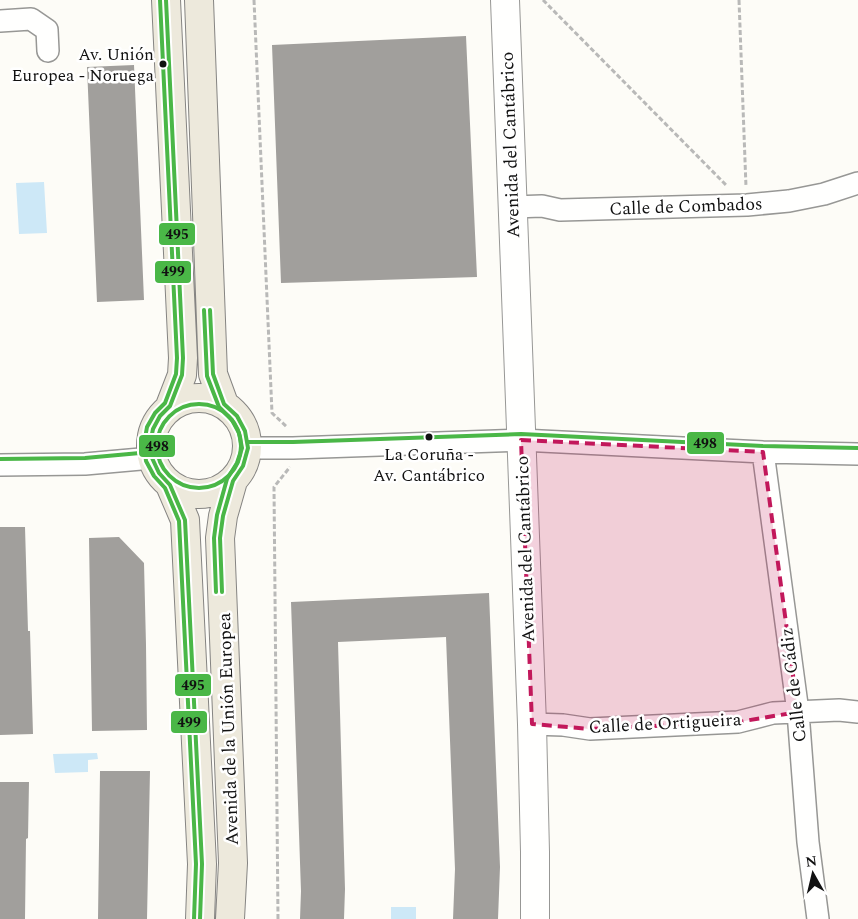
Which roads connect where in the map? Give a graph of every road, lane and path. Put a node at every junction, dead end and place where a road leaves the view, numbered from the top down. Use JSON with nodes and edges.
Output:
{"nodes":[{"id":1,"x":166,"y":0,"type":"edge"},
{"id":2,"x":199,"y":0,"type":"edge"},
{"id":3,"x":505,"y":0,"type":"edge"},
{"id":4,"x":543,"y":0,"type":"edge"},
{"id":5,"x":739,"y":0,"type":"edge"},
{"id":6,"x":0,"y":21,"type":"edge"},
{"id":7,"x":48,"y":51,"type":"dead end"},
{"id":8,"x":858,"y":183,"type":"edge"},
{"id":9,"x":747,"y":205,"type":"junction"},
{"id":10,"x":513,"y":207,"type":"junction"},
{"id":11,"x":224,"y":404,"type":"junction"},
{"id":12,"x":170,"y":406,"type":"junction"},
{"id":13,"x":521,"y":440,"type":"junction"},
{"id":14,"x":248,"y":448,"type":"junction"},
{"id":15,"x":763,"y":452,"type":"junction"},
{"id":16,"x":858,"y":454,"type":"edge"},
{"id":17,"x":152,"y":458,"type":"junction"},
{"id":18,"x":0,"y":466,"type":"edge"},
{"id":19,"x":233,"y":480,"type":"junction"},
{"id":20,"x":170,"y":485,"type":"junction"},
{"id":21,"x":798,"y":712,"type":"junction"},
{"id":22,"x":858,"y":712,"type":"edge"},
{"id":23,"x":532,"y":724,"type":"junction"},
{"id":24,"x":200,"y":919,"type":"edge"},
{"id":25,"x":230,"y":919,"type":"edge"},
{"id":26,"x":535,"y":919,"type":"edge"},
{"id":27,"x":818,"y":919,"type":"edge"}],
"edges":[{"from":1,"to":12,"type":"main road"},
{"from":2,"to":11,"type":"main road"},
{"from":3,"to":10,"type":"street","name":"Avenida del Cantábrico"},
{"from":4,"to":9,"type":"path"},
{"from":5,"to":9,"type":"path"},
{"from":6,"to":7,"type":"street"},
{"from":8,"to":9,"type":"street","name":"Calle de Combados"},
{"from":9,"to":10,"type":"street","name":"Calle de Combados"},
{"from":10,"to":13,"type":"street","name":"Avenida del Cantábrico"},
{"from":11,"to":12,"type":"main road"},
{"from":11,"to":14,"type":"main road"},
{"from":12,"to":17,"type":"main road"},
{"from":13,"to":14,"type":"street"},
{"from":13,"to":15,"type":"street"},
{"from":13,"to":23,"type":"street","name":"Avenida del Cantábrico"},
{"from":14,"to":19,"type":"main road"},
{"from":15,"to":16,"type":"street"},
{"from":15,"to":21,"type":"street","name":"Calle de Cádiz"},
{"from":17,"to":18,"type":"street"},
{"from":17,"to":20,"type":"main road"},
{"from":19,"to":20,"type":"main road"},
{"from":19,"to":25,"type":"main road","name":"Avenida de la Unión Europea"},
{"from":20,"to":24,"type":"main road","name":"Avenida de la Unión Europea"},
{"from":21,"to":22,"type":"street","name":"Calle de Ortigueira"},
{"from":21,"to":23,"type":"street","name":"Calle de Ortigueira"},
{"from":21,"to":27,"type":"street","name":"Calle de Cádiz"},
{"from":23,"to":26,"type":"street","name":"Avenida del Cantábrico"}]}
